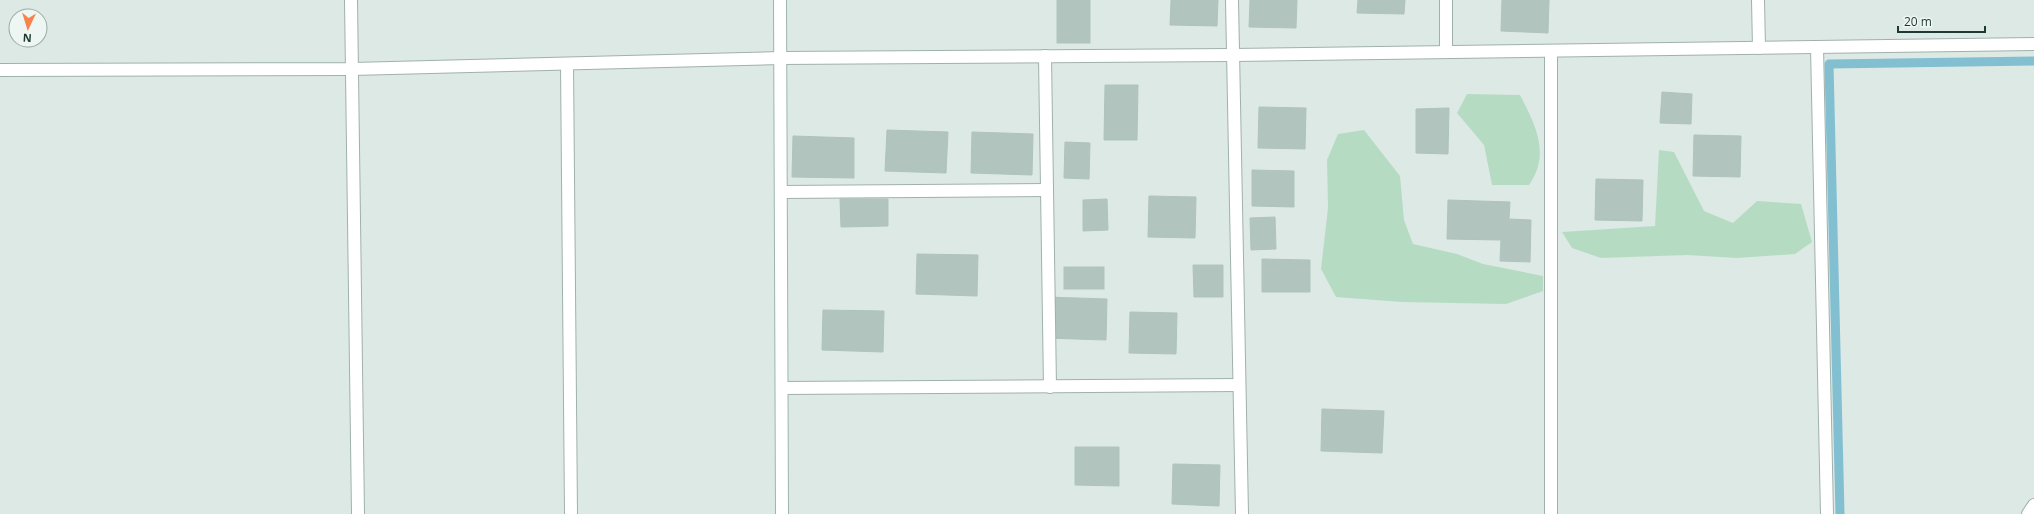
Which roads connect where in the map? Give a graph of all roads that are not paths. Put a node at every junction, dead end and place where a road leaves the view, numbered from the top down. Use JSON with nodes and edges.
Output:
{"nodes":[{"id":1,"x":351,"y":0,"type":"edge"},
{"id":2,"x":780,"y":0,"type":"edge"},
{"id":3,"x":1232,"y":0,"type":"edge"},
{"id":4,"x":1446,"y":0,"type":"edge"},
{"id":5,"x":1758,"y":0,"type":"edge"},
{"id":6,"x":2034,"y":44,"type":"edge"},
{"id":7,"x":1818,"y":47,"type":"junction"},
{"id":8,"x":1759,"y":48,"type":"junction"},
{"id":9,"x":1551,"y":51,"type":"junction"},
{"id":10,"x":1446,"y":52,"type":"junction"},
{"id":11,"x":1232,"y":55,"type":"junction"},
{"id":12,"x":1045,"y":56,"type":"junction"},
{"id":13,"x":780,"y":58,"type":"junction"},
{"id":14,"x":567,"y":64,"type":"junction"},
{"id":15,"x":352,"y":69,"type":"junction"},
{"id":16,"x":0,"y":70,"type":"edge"},
{"id":17,"x":1047,"y":190,"type":"junction"},
{"id":18,"x":781,"y":192,"type":"junction"},
{"id":19,"x":1239,"y":385,"type":"junction"},
{"id":20,"x":1050,"y":387,"type":"junction"},
{"id":21,"x":782,"y":388,"type":"junction"},
{"id":22,"x":2034,"y":505,"type":"edge"},
{"id":23,"x":358,"y":514,"type":"edge"},
{"id":24,"x":571,"y":514,"type":"edge"},
{"id":25,"x":782,"y":514,"type":"edge"},
{"id":26,"x":1242,"y":514,"type":"edge"},
{"id":27,"x":1551,"y":514,"type":"edge"},
{"id":28,"x":1827,"y":514,"type":"edge"},
{"id":29,"x":2028,"y":514,"type":"edge"}],
"edges":[{"from":1,"to":15,"type":"street"},
{"from":2,"to":13,"type":"street"},
{"from":3,"to":11,"type":"street"},
{"from":4,"to":10,"type":"street"},
{"from":5,"to":8,"type":"street"},
{"from":6,"to":7,"type":"street"},
{"from":7,"to":8,"type":"street"},
{"from":7,"to":28,"type":"street"},
{"from":8,"to":9,"type":"street"},
{"from":9,"to":10,"type":"street"},
{"from":9,"to":27,"type":"street"},
{"from":10,"to":11,"type":"street"},
{"from":11,"to":12,"type":"street"},
{"from":11,"to":19,"type":"street"},
{"from":12,"to":13,"type":"street"},
{"from":12,"to":17,"type":"street"},
{"from":13,"to":14,"type":"street"},
{"from":13,"to":18,"type":"street"},
{"from":14,"to":15,"type":"street"},
{"from":14,"to":24,"type":"street"},
{"from":15,"to":16,"type":"street"},
{"from":15,"to":23,"type":"street"},
{"from":17,"to":18,"type":"street"},
{"from":17,"to":20,"type":"street"},
{"from":18,"to":21,"type":"street"},
{"from":19,"to":20,"type":"street"},
{"from":19,"to":26,"type":"street"},
{"from":20,"to":21,"type":"street"},
{"from":21,"to":25,"type":"street"},
{"from":22,"to":29,"type":"street"}]}
